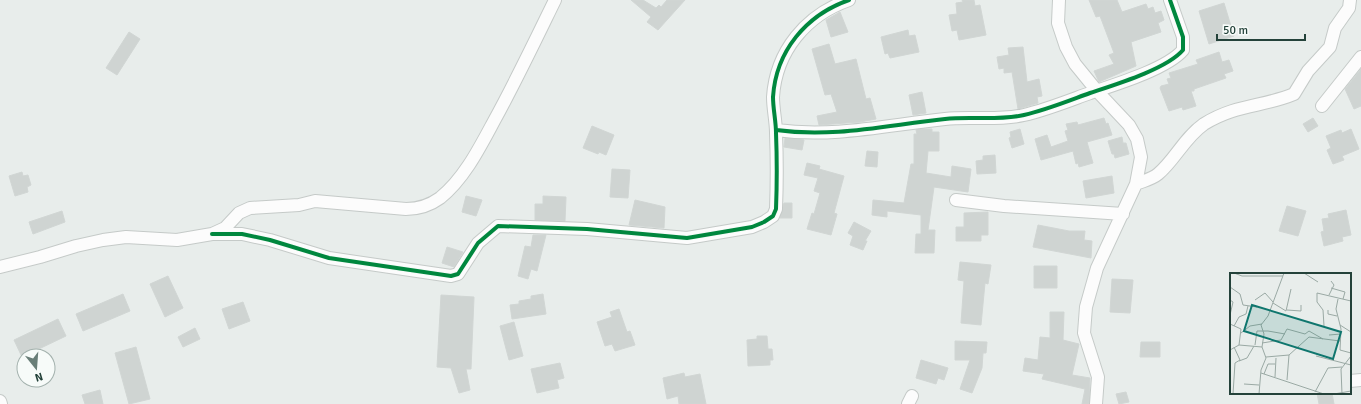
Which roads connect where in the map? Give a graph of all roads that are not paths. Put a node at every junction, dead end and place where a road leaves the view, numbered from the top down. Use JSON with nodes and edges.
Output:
{"nodes":[{"id":1,"x":555,"y":0,"type":"edge"},
{"id":2,"x":849,"y":0,"type":"edge"},
{"id":3,"x":1059,"y":0,"type":"edge"},
{"id":4,"x":1170,"y":0,"type":"edge"},
{"id":5,"x":1350,"y":0,"type":"edge"},
{"id":6,"x":1361,"y":57,"type":"edge"},
{"id":7,"x":1097,"y":91,"type":"junction"},
{"id":8,"x":1322,"y":106,"type":"dead end"},
{"id":9,"x":776,"y":130,"type":"junction"},
{"id":10,"x":1136,"y":184,"type":"junction"},
{"id":11,"x":956,"y":200,"type":"dead end"},
{"id":12,"x":1123,"y":214,"type":"junction"},
{"id":13,"x":212,"y":234,"type":"junction"},
{"id":14,"x":0,"y":267,"type":"edge"},
{"id":15,"x":1361,"y":380,"type":"edge"},
{"id":16,"x":1351,"y":381,"type":"edge"},
{"id":17,"x":0,"y":401,"type":"edge"},
{"id":18,"x":1,"y":404,"type":"edge"},
{"id":19,"x":1096,"y":404,"type":"edge"}],
"edges":[{"from":1,"to":13,"type":"street"},
{"from":2,"to":9,"type":"street"},
{"from":3,"to":7,"type":"street"},
{"from":4,"to":7,"type":"street"},
{"from":5,"to":10,"type":"street"},
{"from":6,"to":8,"type":"street"},
{"from":7,"to":9,"type":"street"},
{"from":7,"to":10,"type":"street"},
{"from":9,"to":13,"type":"street"},
{"from":10,"to":12,"type":"street"},
{"from":11,"to":12,"type":"street"},
{"from":12,"to":19,"type":"street"},
{"from":13,"to":14,"type":"street"},
{"from":15,"to":16,"type":"street"},
{"from":17,"to":18,"type":"street"}]}
